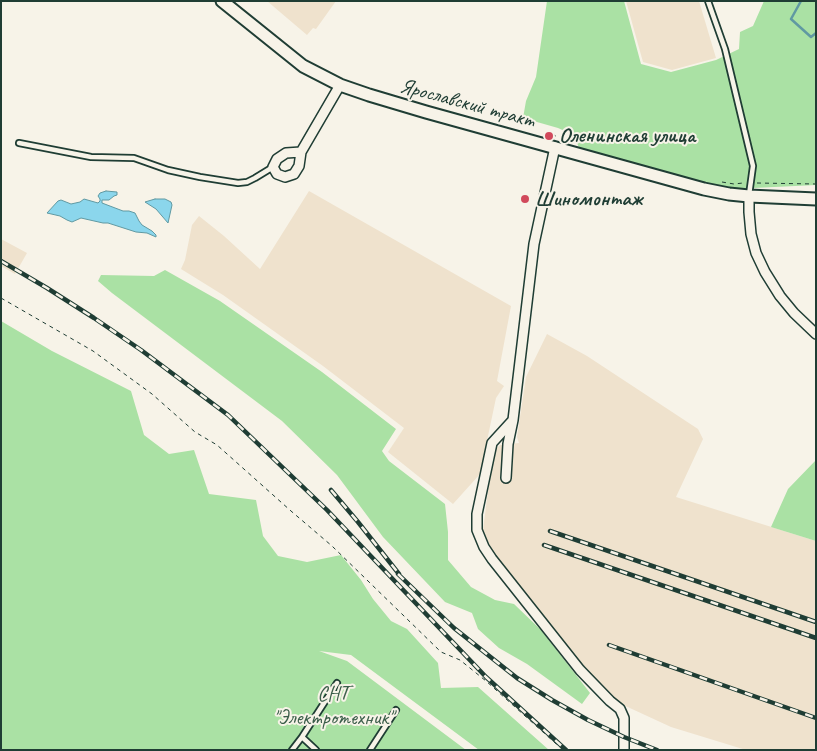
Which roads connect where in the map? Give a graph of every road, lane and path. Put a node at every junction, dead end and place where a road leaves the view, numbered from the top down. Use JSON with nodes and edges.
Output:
{"nodes":[{"id":1,"x":222,"y":1,"type":"edge"},
{"id":2,"x":708,"y":1,"type":"edge"},
{"id":3,"x":340,"y":85,"type":"junction"},
{"id":4,"x":542,"y":134,"type":"dead end"},
{"id":5,"x":19,"y":143,"type":"dead end"},
{"id":6,"x":558,"y":143,"type":"junction"},
{"id":7,"x":301,"y":152,"type":"junction"},
{"id":8,"x":274,"y":167,"type":"junction"},
{"id":9,"x":718,"y":181,"type":"dead end"},
{"id":10,"x":751,"y":183,"type":"junction"},
{"id":11,"x":816,"y":184,"type":"edge"},
{"id":12,"x":749,"y":196,"type":"junction"},
{"id":13,"x":816,"y":199,"type":"edge"},
{"id":14,"x":1,"y":298,"type":"edge"},
{"id":15,"x":816,"y":334,"type":"edge"},
{"id":16,"x":513,"y":420,"type":"junction"},
{"id":17,"x":506,"y":478,"type":"dead end"},
{"id":18,"x":337,"y":684,"type":"dead end"},
{"id":19,"x":396,"y":710,"type":"dead end"},
{"id":20,"x":302,"y":737,"type":"junction"},
{"id":21,"x":292,"y":750,"type":"edge"},
{"id":22,"x":316,"y":750,"type":"edge"},
{"id":23,"x":370,"y":750,"type":"edge"},
{"id":24,"x":563,"y":750,"type":"edge"},
{"id":25,"x":624,"y":750,"type":"edge"}],
"edges":[{"from":1,"to":3,"type":"street","name":"Ярославский тракт"},
{"from":2,"to":10,"type":"lane"},
{"from":3,"to":6,"type":"street","name":"Ярославский тракт"},
{"from":3,"to":7,"type":"street"},
{"from":4,"to":6,"type":"path"},
{"from":5,"to":8,"type":"lane"},
{"from":6,"to":12,"type":"street","name":"Ярославский тракт"},
{"from":6,"to":16,"type":"street"},
{"from":7,"to":8,"type":"street"},
{"from":7,"to":8,"type":"street"},
{"from":9,"to":10,"type":"path"},
{"from":10,"to":11,"type":"path"},
{"from":10,"to":12,"type":"lane"},
{"from":12,"to":13,"type":"street","name":"Ярославский тракт"},
{"from":12,"to":15,"type":"street"},
{"from":14,"to":24,"type":"path"},
{"from":16,"to":17,"type":"street"},
{"from":16,"to":25,"type":"street"},
{"from":18,"to":20,"type":"lane"},
{"from":19,"to":23,"type":"lane"},
{"from":20,"to":21,"type":"lane"},
{"from":20,"to":22,"type":"lane"}]}
